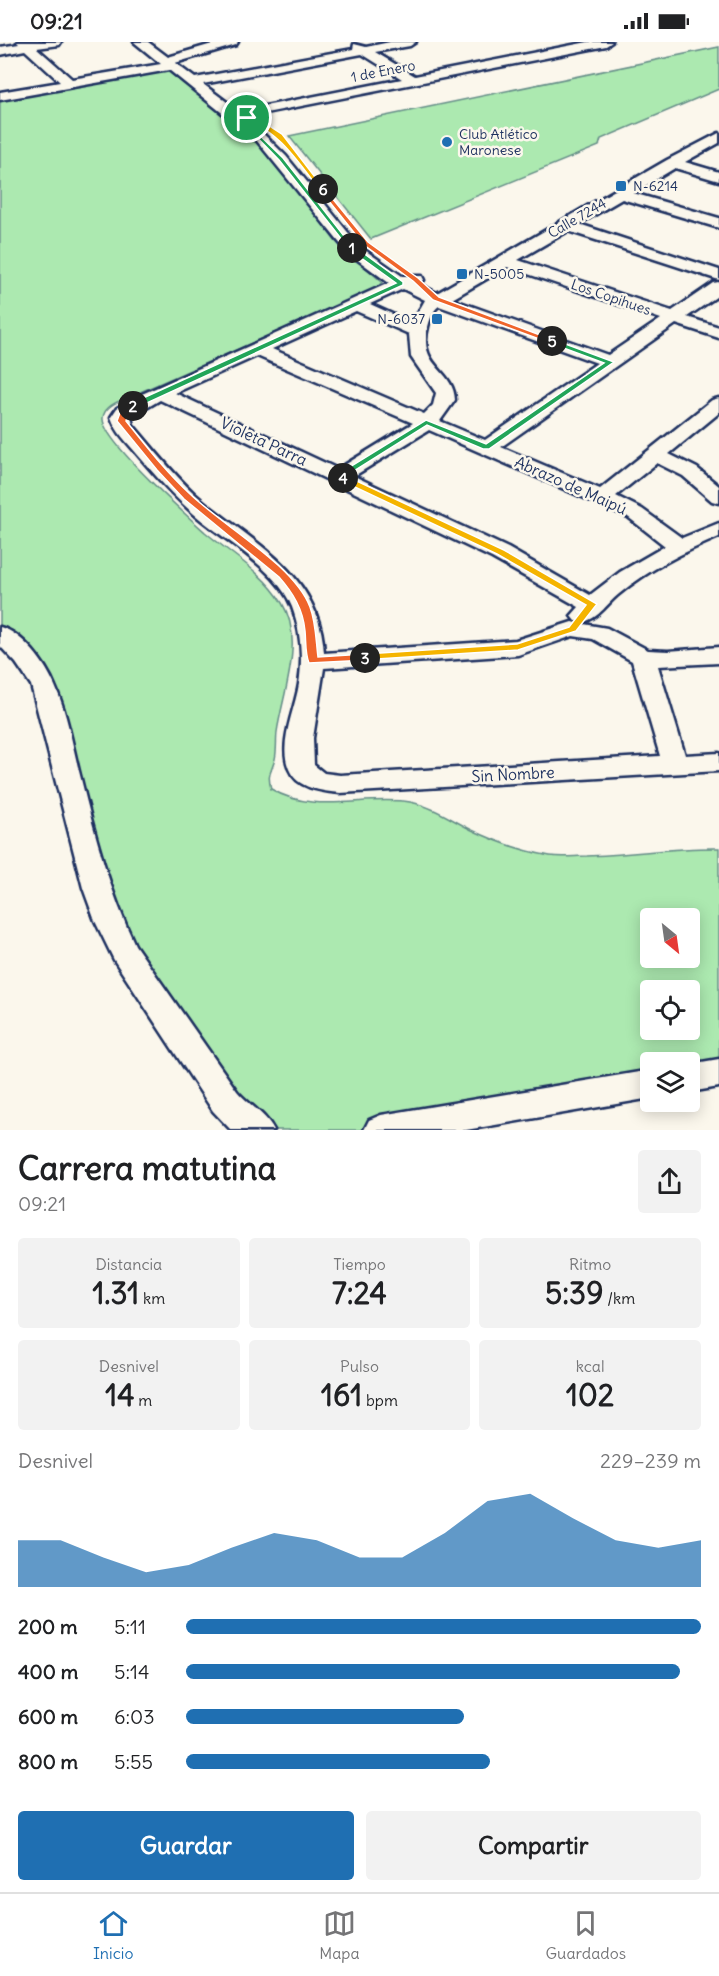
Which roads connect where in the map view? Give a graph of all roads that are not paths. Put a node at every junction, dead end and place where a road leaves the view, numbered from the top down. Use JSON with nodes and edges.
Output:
{"nodes":[{"id":1,"x":55,"y":42,"type":"edge"},
{"id":2,"x":140,"y":42,"type":"edge"},
{"id":3,"x":232,"y":42,"type":"edge"},
{"id":4,"x":350,"y":42,"type":"edge"},
{"id":5,"x":410,"y":42,"type":"edge"},
{"id":6,"x":606,"y":42,"type":"edge"},
{"id":7,"x":25,"y":44,"type":"edge"},
{"id":8,"x":577,"y":44,"type":"edge"},
{"id":9,"x":364,"y":50,"type":"junction"},
{"id":10,"x":0,"y":51,"type":"edge"},
{"id":11,"x":169,"y":64,"type":"junction"},
{"id":12,"x":413,"y":80,"type":"junction"},
{"id":13,"x":192,"y":82,"type":"junction"},
{"id":14,"x":70,"y":84,"type":"junction"},
{"id":15,"x":0,"y":96,"type":"edge"},
{"id":16,"x":236,"y":115,"type":"junction"},
{"id":17,"x":719,"y":137,"type":"edge"},
{"id":18,"x":672,"y":163,"type":"junction"},
{"id":19,"x":719,"y":177,"type":"edge"},
{"id":20,"x":620,"y":194,"type":"junction"},
{"id":21,"x":719,"y":223,"type":"edge"},
{"id":22,"x":565,"y":225,"type":"junction"},
{"id":23,"x":503,"y":260,"type":"junction"},
{"id":24,"x":719,"y":275,"type":"edge"},
{"id":25,"x":408,"y":282,"type":"junction"},
{"id":26,"x":719,"y":287,"type":"edge"},
{"id":27,"x":436,"y":299,"type":"junction"},
{"id":28,"x":355,"y":304,"type":"junction"},
{"id":29,"x":675,"y":318,"type":"junction"},
{"id":30,"x":418,"y":332,"type":"junction"},
{"id":31,"x":719,"y":333,"type":"edge"},
{"id":32,"x":256,"y":350,"type":"junction"},
{"id":33,"x":610,"y":362,"type":"junction"},
{"id":34,"x":160,"y":393,"type":"junction"},
{"id":35,"x":719,"y":404,"type":"edge"},
{"id":36,"x":426,"y":422,"type":"junction"},
{"id":37,"x":486,"y":447,"type":"junction"},
{"id":38,"x":655,"y":455,"type":"junction"},
{"id":39,"x":340,"y":476,"type":"junction"},
{"id":40,"x":602,"y":496,"type":"junction"},
{"id":41,"x":719,"y":497,"type":"edge"},
{"id":42,"x":719,"y":529,"type":"edge"},
{"id":43,"x":681,"y":547,"type":"junction"},
{"id":44,"x":592,"y":604,"type":"junction"},
{"id":45,"x":573,"y":629,"type":"junction"},
{"id":46,"x":0,"y":634,"type":"edge"},
{"id":47,"x":719,"y":655,"type":"edge"},
{"id":48,"x":643,"y":657,"type":"junction"},
{"id":49,"x":313,"y":661,"type":"junction"},
{"id":50,"x":719,"y":762,"type":"edge"},
{"id":51,"x":675,"y":765,"type":"junction"},
{"id":52,"x":719,"y":1073,"type":"edge"},
{"id":53,"x":700,"y":1076,"type":"edge"},
{"id":54,"x":640,"y":1086,"type":"edge"},
{"id":55,"x":257,"y":1130,"type":"edge"},
{"id":56,"x":381,"y":1130,"type":"edge"}],
"edges":[{"from":1,"to":7,"type":"street"},
{"from":2,"to":11,"type":"street"},
{"from":3,"to":11,"type":"street"},
{"from":4,"to":9,"type":"street"},
{"from":5,"to":9,"type":"street"},
{"from":6,"to":8,"type":"street","name":"1 de Enero"},
{"from":7,"to":10,"type":"street"},
{"from":7,"to":14,"type":"street"},
{"from":8,"to":12,"type":"street","name":"1 de Enero"},
{"from":9,"to":12,"type":"street"},
{"from":9,"to":13,"type":"street"},
{"from":11,"to":13,"type":"street"},
{"from":11,"to":14,"type":"street"},
{"from":12,"to":16,"type":"street","name":"1 de Enero"},
{"from":13,"to":16,"type":"street"},
{"from":14,"to":15,"type":"street"},
{"from":16,"to":25,"type":"street"},
{"from":17,"to":18,"type":"street","name":"Calle 7244"},
{"from":18,"to":19,"type":"street"},
{"from":18,"to":20,"type":"street","name":"Calle 7244"},
{"from":20,"to":21,"type":"street"},
{"from":20,"to":22,"type":"street","name":"Calle 7244"},
{"from":22,"to":23,"type":"street","name":"Calle 7244"},
{"from":22,"to":24,"type":"street"},
{"from":23,"to":27,"type":"street","name":"Calle 7244"},
{"from":23,"to":29,"type":"street","name":"Los Copihues"},
{"from":25,"to":27,"type":"street"},
{"from":25,"to":28,"type":"street"},
{"from":26,"to":29,"type":"street"},
{"from":27,"to":30,"type":"street"},
{"from":27,"to":33,"type":"street"},
{"from":28,"to":30,"type":"street"},
{"from":28,"to":32,"type":"street"},
{"from":29,"to":31,"type":"street","name":"Los Copihues"},
{"from":29,"to":33,"type":"street"},
{"from":30,"to":36,"type":"street"},
{"from":32,"to":34,"type":"street"},
{"from":32,"to":36,"type":"street","name":"Abrazo de Maipú"},
{"from":33,"to":37,"type":"street"},
{"from":34,"to":39,"type":"street","name":"Violeta Parra"},
{"from":34,"to":49,"type":"street"},
{"from":35,"to":38,"type":"street"},
{"from":36,"to":37,"type":"street","name":"Abrazo de Maipú"},
{"from":36,"to":39,"type":"street"},
{"from":37,"to":40,"type":"street","name":"Abrazo de Maipú"},
{"from":38,"to":40,"type":"street"},
{"from":38,"to":41,"type":"street"},
{"from":39,"to":44,"type":"street","name":"Violeta Parra"},
{"from":40,"to":43,"type":"street","name":"Abrazo de Maipú"},
{"from":42,"to":43,"type":"street"},
{"from":43,"to":44,"type":"street"},
{"from":44,"to":45,"type":"street"},
{"from":45,"to":48,"type":"street"},
{"from":45,"to":49,"type":"street"},
{"from":46,"to":55,"type":"street"},
{"from":47,"to":48,"type":"street"},
{"from":48,"to":51,"type":"street"},
{"from":49,"to":51,"type":"street","name":"Sin Nombre"},
{"from":50,"to":51,"type":"street","name":"Sin Nombre"},
{"from":52,"to":53,"type":"street"},
{"from":54,"to":56,"type":"street"}]}
